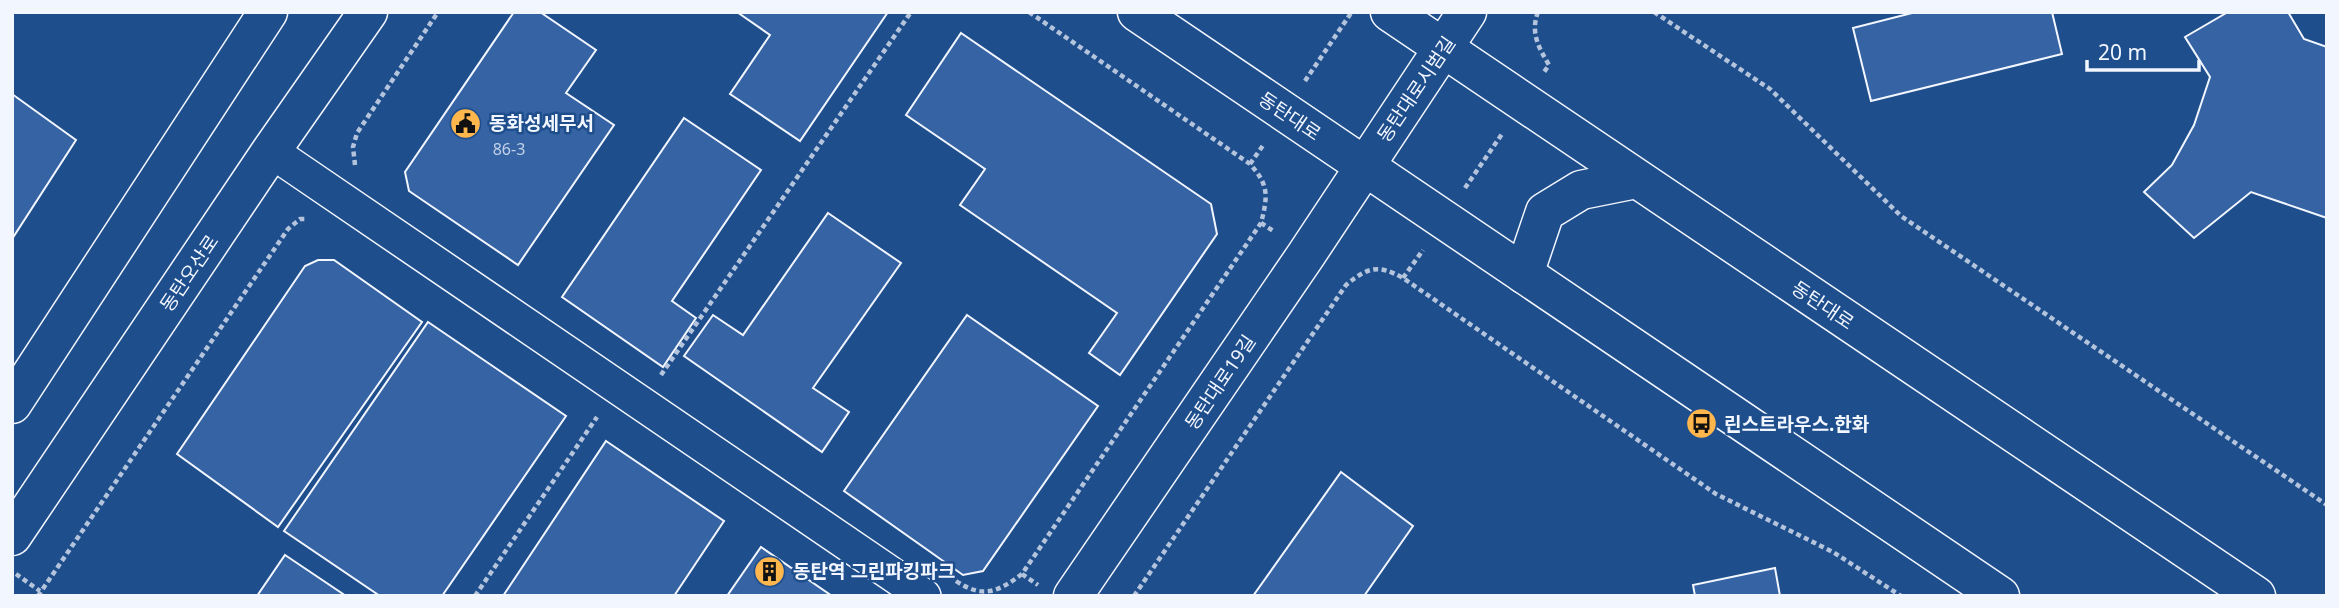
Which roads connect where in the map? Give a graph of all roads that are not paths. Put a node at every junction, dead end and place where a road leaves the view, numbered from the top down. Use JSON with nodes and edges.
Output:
{"nodes":[{"id":1,"x":268,"y":12,"type":"edge"},
{"id":2,"x":368,"y":12,"type":"edge"},
{"id":3,"x":1137,"y":12,"type":"edge"},
{"id":4,"x":1390,"y":12,"type":"edge"},
{"id":5,"x":1467,"y":12,"type":"edge"},
{"id":6,"x":1443,"y":49,"type":"junction"},
{"id":7,"x":271,"y":150,"type":"junction"},
{"id":8,"x":1365,"y":166,"type":"junction"},
{"id":9,"x":1636,"y":179,"type":"junction"},
{"id":10,"x":1524,"y":274,"type":"junction"},
{"id":11,"x":12,"y":404,"type":"edge"},
{"id":12,"x":12,"y":536,"type":"edge"},
{"id":13,"x":924,"y":596,"type":"edge"},
{"id":14,"x":1073,"y":596,"type":"edge"},
{"id":15,"x":2000,"y":596,"type":"edge"},
{"id":16,"x":2256,"y":596,"type":"edge"}],
"edges":[{"from":1,"to":11,"type":"main road"},
{"from":2,"to":7,"type":"main road","name":"동탄오산로"},
{"from":3,"to":8,"type":"main road","name":"동탄대로"},
{"from":4,"to":6,"type":"main road","name":"동탄대로"},
{"from":5,"to":6,"type":"main road","name":"동탄대로시범길"},
{"from":6,"to":8,"type":"main road","name":"동탄대로시범길"},
{"from":6,"to":9,"type":"main road","name":"동탄대로"},
{"from":7,"to":12,"type":"main road","name":"동탄오산로"},
{"from":7,"to":13,"type":"street"},
{"from":8,"to":10,"type":"main road","name":"동탄대로"},
{"from":8,"to":14,"type":"main road","name":"동탄대로19길"},
{"from":9,"to":10,"type":"main road"},
{"from":9,"to":16,"type":"main road","name":"동탄대로"},
{"from":10,"to":15,"type":"main road","name":"동탄대로"}]}
